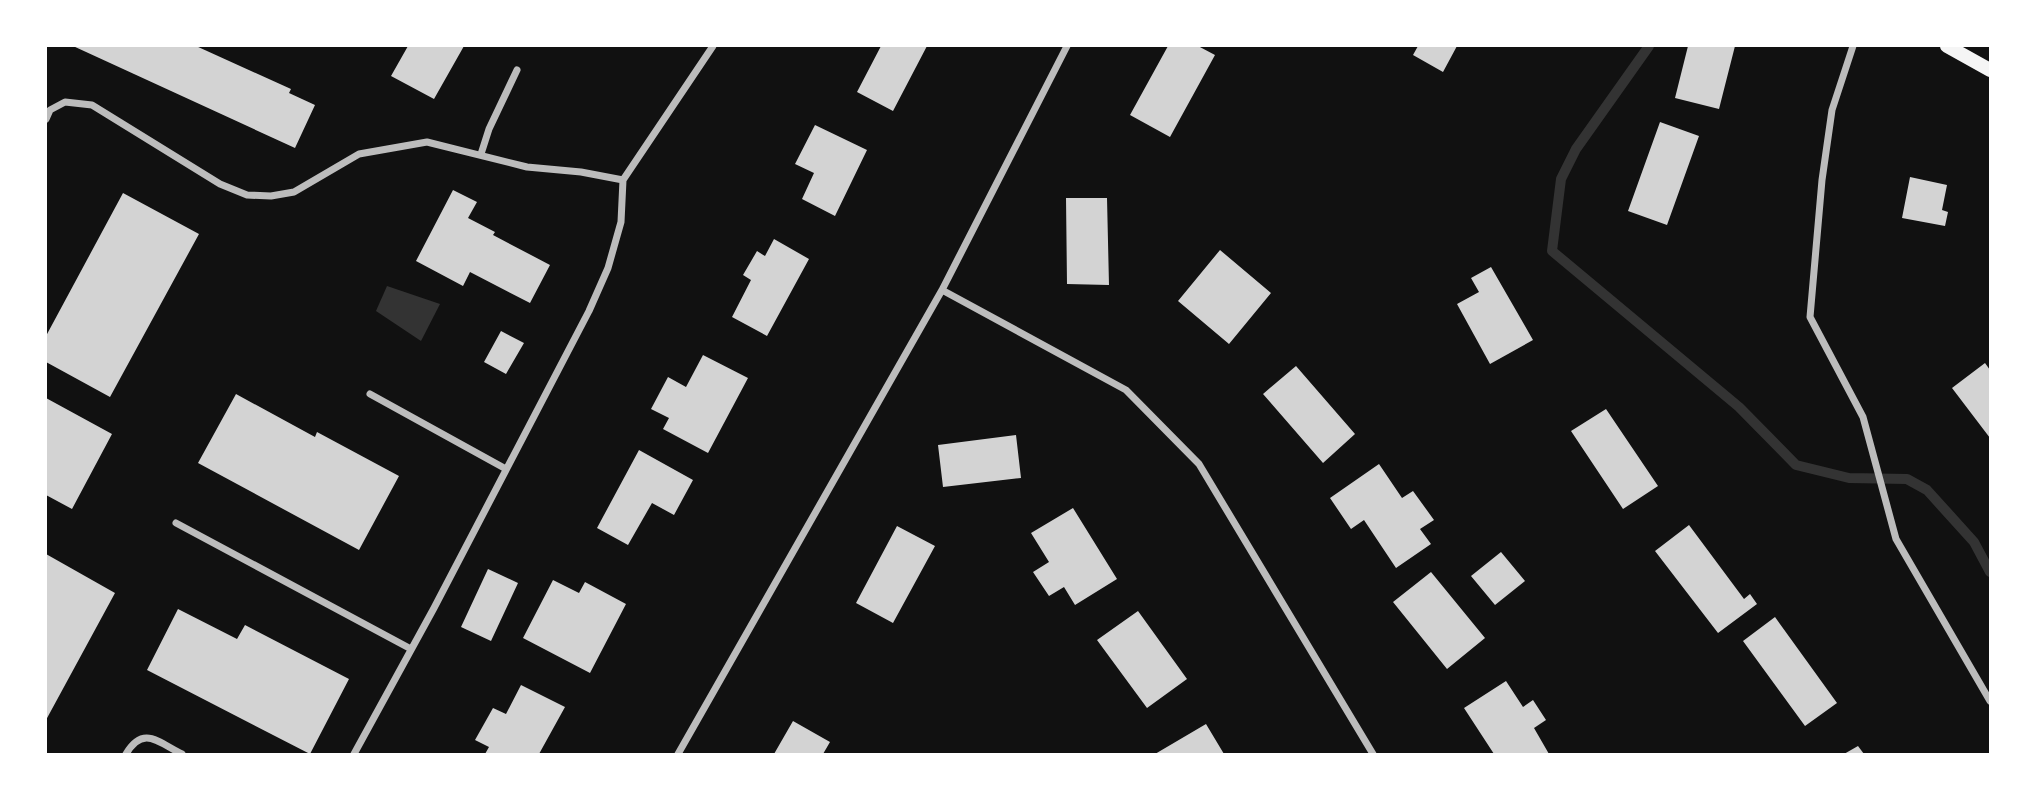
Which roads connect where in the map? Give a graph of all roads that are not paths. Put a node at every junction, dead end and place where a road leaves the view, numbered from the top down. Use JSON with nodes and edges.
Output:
{"nodes":[{"id":1,"x":713,"y":46,"type":"edge"},
{"id":2,"x":1067,"y":46,"type":"edge"},
{"id":3,"x":1853,"y":46,"type":"edge"},
{"id":4,"x":1947,"y":46,"type":"edge"},
{"id":5,"x":517,"y":70,"type":"dead end"},
{"id":6,"x":1990,"y":70,"type":"edge"},
{"id":7,"x":46,"y":119,"type":"edge"},
{"id":8,"x":481,"y":154,"type":"junction"},
{"id":9,"x":623,"y":180,"type":"junction"},
{"id":10,"x":942,"y":290,"type":"junction"},
{"id":11,"x":370,"y":394,"type":"dead end"},
{"id":12,"x":506,"y":469,"type":"junction"},
{"id":13,"x":176,"y":523,"type":"dead end"},
{"id":14,"x":411,"y":649,"type":"junction"},
{"id":15,"x":1990,"y":701,"type":"edge"},
{"id":16,"x":127,"y":754,"type":"edge"},
{"id":17,"x":181,"y":754,"type":"edge"},
{"id":18,"x":354,"y":754,"type":"edge"},
{"id":19,"x":678,"y":754,"type":"edge"},
{"id":20,"x":1373,"y":754,"type":"edge"}],
"edges":[{"from":1,"to":9,"type":"street"},
{"from":2,"to":10,"type":"street"},
{"from":3,"to":15,"type":"street"},
{"from":4,"to":6,"type":"main road"},
{"from":5,"to":8,"type":"street"},
{"from":7,"to":8,"type":"street"},
{"from":8,"to":9,"type":"street"},
{"from":9,"to":12,"type":"street"},
{"from":10,"to":19,"type":"street"},
{"from":10,"to":20,"type":"street"},
{"from":11,"to":12,"type":"street"},
{"from":12,"to":14,"type":"street"},
{"from":13,"to":14,"type":"street"},
{"from":14,"to":18,"type":"street"},
{"from":16,"to":17,"type":"street"}]}
